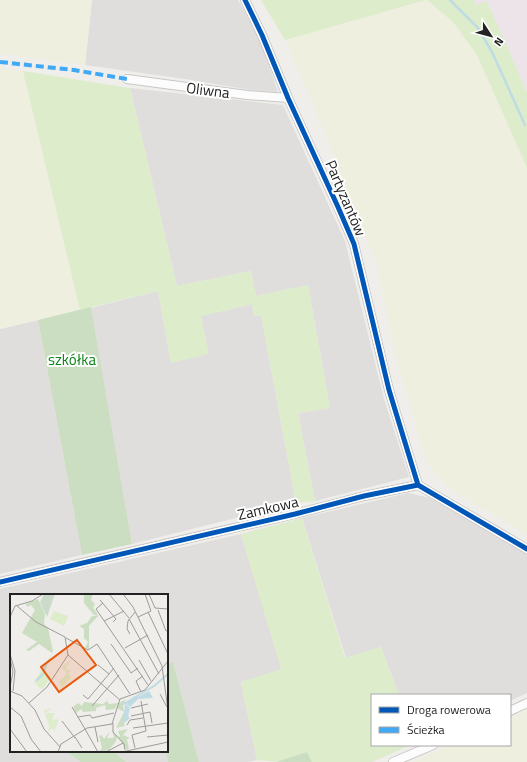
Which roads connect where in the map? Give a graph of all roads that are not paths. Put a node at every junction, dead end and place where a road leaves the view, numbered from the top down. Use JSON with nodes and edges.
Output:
{"nodes":[{"id":1,"x":245,"y":0,"type":"edge"},
{"id":2,"x":127,"y":79,"type":"dead end"},
{"id":3,"x":288,"y":98,"type":"junction"},
{"id":4,"x":418,"y":485,"type":"junction"},
{"id":5,"x":527,"y":549,"type":"edge"},
{"id":6,"x":0,"y":582,"type":"edge"},
{"id":7,"x":527,"y":703,"type":"edge"},
{"id":8,"x":511,"y":711,"type":"edge"},
{"id":9,"x":431,"y":746,"type":"edge"},
{"id":10,"x":393,"y":762,"type":"edge"}],
"edges":[{"from":1,"to":3,"type":"street","name":"Partyzantów"},
{"from":2,"to":3,"type":"street","name":"Oliwna"},
{"from":3,"to":4,"type":"street","name":"Partyzantów"},
{"from":4,"to":5,"type":"street"},
{"from":4,"to":6,"type":"street","name":"Zamkowa"},
{"from":7,"to":8,"type":"street"},
{"from":9,"to":10,"type":"street"}]}
